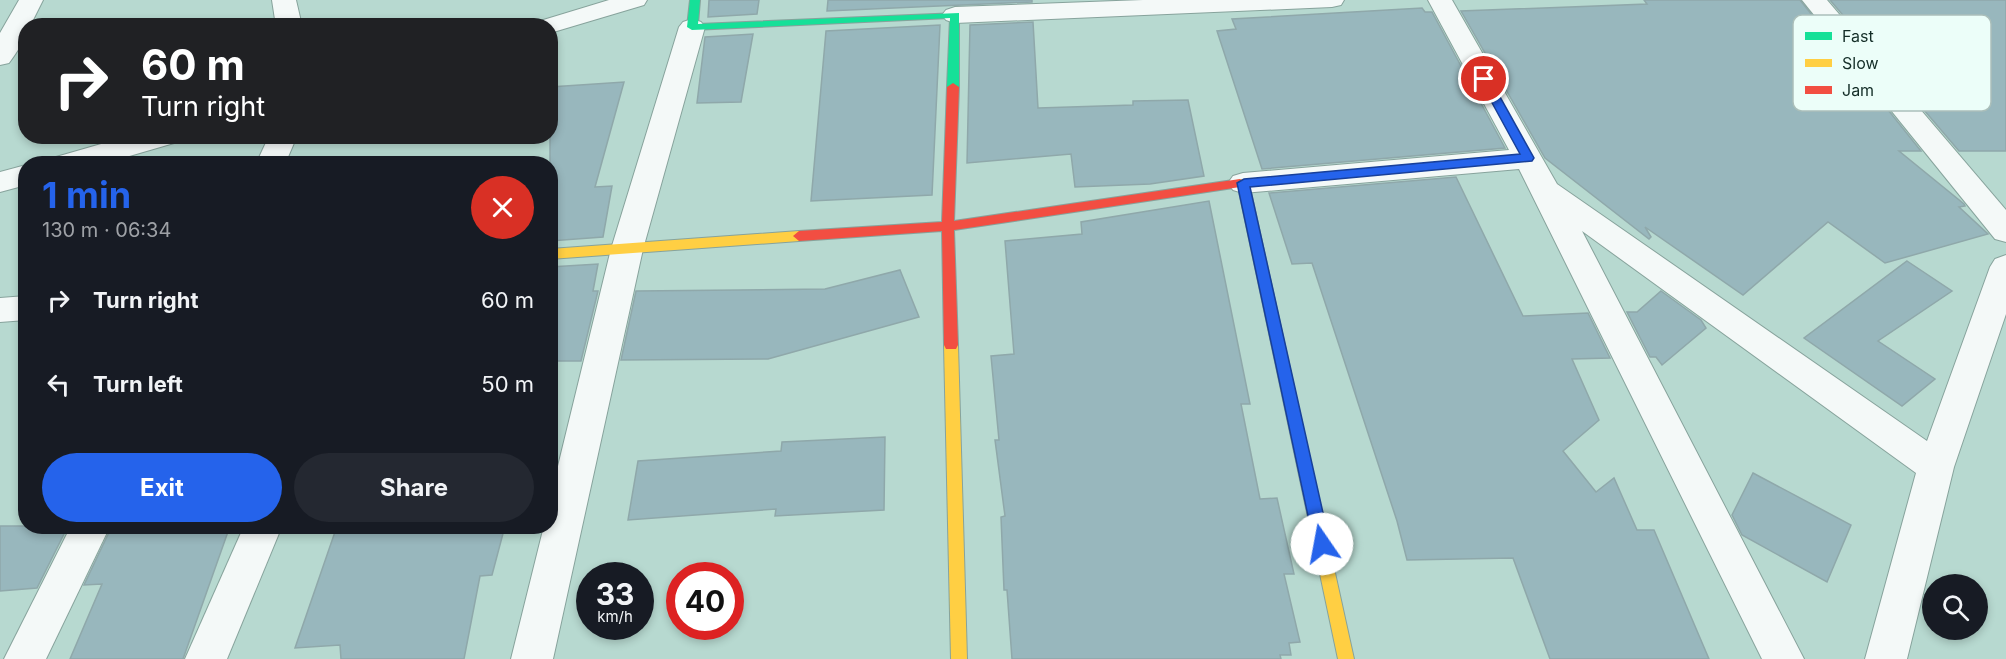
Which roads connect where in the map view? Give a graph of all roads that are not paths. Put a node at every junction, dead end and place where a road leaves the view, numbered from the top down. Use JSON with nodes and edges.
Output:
{"nodes":[{"id":1,"x":31,"y":0,"type":"edge"},
{"id":2,"x":284,"y":0,"type":"edge"},
{"id":3,"x":635,"y":0,"type":"edge"},
{"id":4,"x":1332,"y":0,"type":"edge"},
{"id":5,"x":1440,"y":0,"type":"edge"},
{"id":6,"x":1814,"y":0,"type":"edge"},
{"id":7,"x":1221,"y":2,"type":"edge"},
{"id":8,"x":693,"y":14,"type":"edge"},
{"id":9,"x":955,"y":15,"type":"junction"},
{"id":10,"x":1826,"y":15,"type":"edge"},
{"id":11,"x":21,"y":18,"type":"edge"},
{"id":12,"x":287,"y":18,"type":"edge"},
{"id":13,"x":558,"y":23,"type":"edge"},
{"id":14,"x":18,"y":24,"type":"edge"},
{"id":15,"x":0,"y":57,"type":"edge"},
{"id":16,"x":1906,"y":111,"type":"edge"},
{"id":17,"x":136,"y":144,"type":"edge"},
{"id":18,"x":94,"y":156,"type":"edge"},
{"id":19,"x":1528,"y":158,"type":"junction"},
{"id":20,"x":18,"y":177,"type":"edge"},
{"id":21,"x":0,"y":182,"type":"edge"},
{"id":22,"x":1244,"y":183,"type":"junction"},
{"id":23,"x":1546,"y":190,"type":"junction"},
{"id":24,"x":948,"y":226,"type":"junction"},
{"id":25,"x":2006,"y":231,"type":"edge"},
{"id":26,"x":627,"y":249,"type":"junction"},
{"id":27,"x":558,"y":253,"type":"edge"},
{"id":28,"x":2006,"y":267,"type":"edge"},
{"id":29,"x":18,"y":309,"type":"edge"},
{"id":30,"x":0,"y":310,"type":"edge"},
{"id":31,"x":1936,"y":466,"type":"junction"},
{"id":32,"x":87,"y":534,"type":"edge"},
{"id":33,"x":259,"y":534,"type":"edge"},
{"id":34,"x":25,"y":659,"type":"edge"},
{"id":35,"x":206,"y":659,"type":"edge"},
{"id":36,"x":532,"y":659,"type":"edge"},
{"id":37,"x":959,"y":659,"type":"edge"},
{"id":38,"x":1346,"y":659,"type":"edge"},
{"id":39,"x":1784,"y":659,"type":"edge"},
{"id":40,"x":1887,"y":659,"type":"edge"}],
"edges":[{"from":1,"to":11,"type":"street"},
{"from":2,"to":12,"type":"street"},
{"from":3,"to":13,"type":"street"},
{"from":4,"to":7,"type":"street"},
{"from":5,"to":19,"type":"street"},
{"from":6,"to":10,"type":"street"},
{"from":7,"to":9,"type":"street"},
{"from":8,"to":9,"type":"street"},
{"from":8,"to":26,"type":"street"},
{"from":9,"to":24,"type":"street"},
{"from":14,"to":15,"type":"street"},
{"from":16,"to":25,"type":"street"},
{"from":17,"to":18,"type":"street"},
{"from":19,"to":22,"type":"street"},
{"from":19,"to":23,"type":"street"},
{"from":20,"to":21,"type":"street"},
{"from":22,"to":24,"type":"street"},
{"from":22,"to":38,"type":"street"},
{"from":23,"to":31,"type":"street"},
{"from":23,"to":39,"type":"street"},
{"from":24,"to":26,"type":"street"},
{"from":24,"to":37,"type":"street"},
{"from":26,"to":27,"type":"street"},
{"from":26,"to":36,"type":"street"},
{"from":28,"to":31,"type":"street"},
{"from":29,"to":30,"type":"street"},
{"from":31,"to":40,"type":"street"},
{"from":32,"to":34,"type":"street"},
{"from":33,"to":35,"type":"street"}]}
